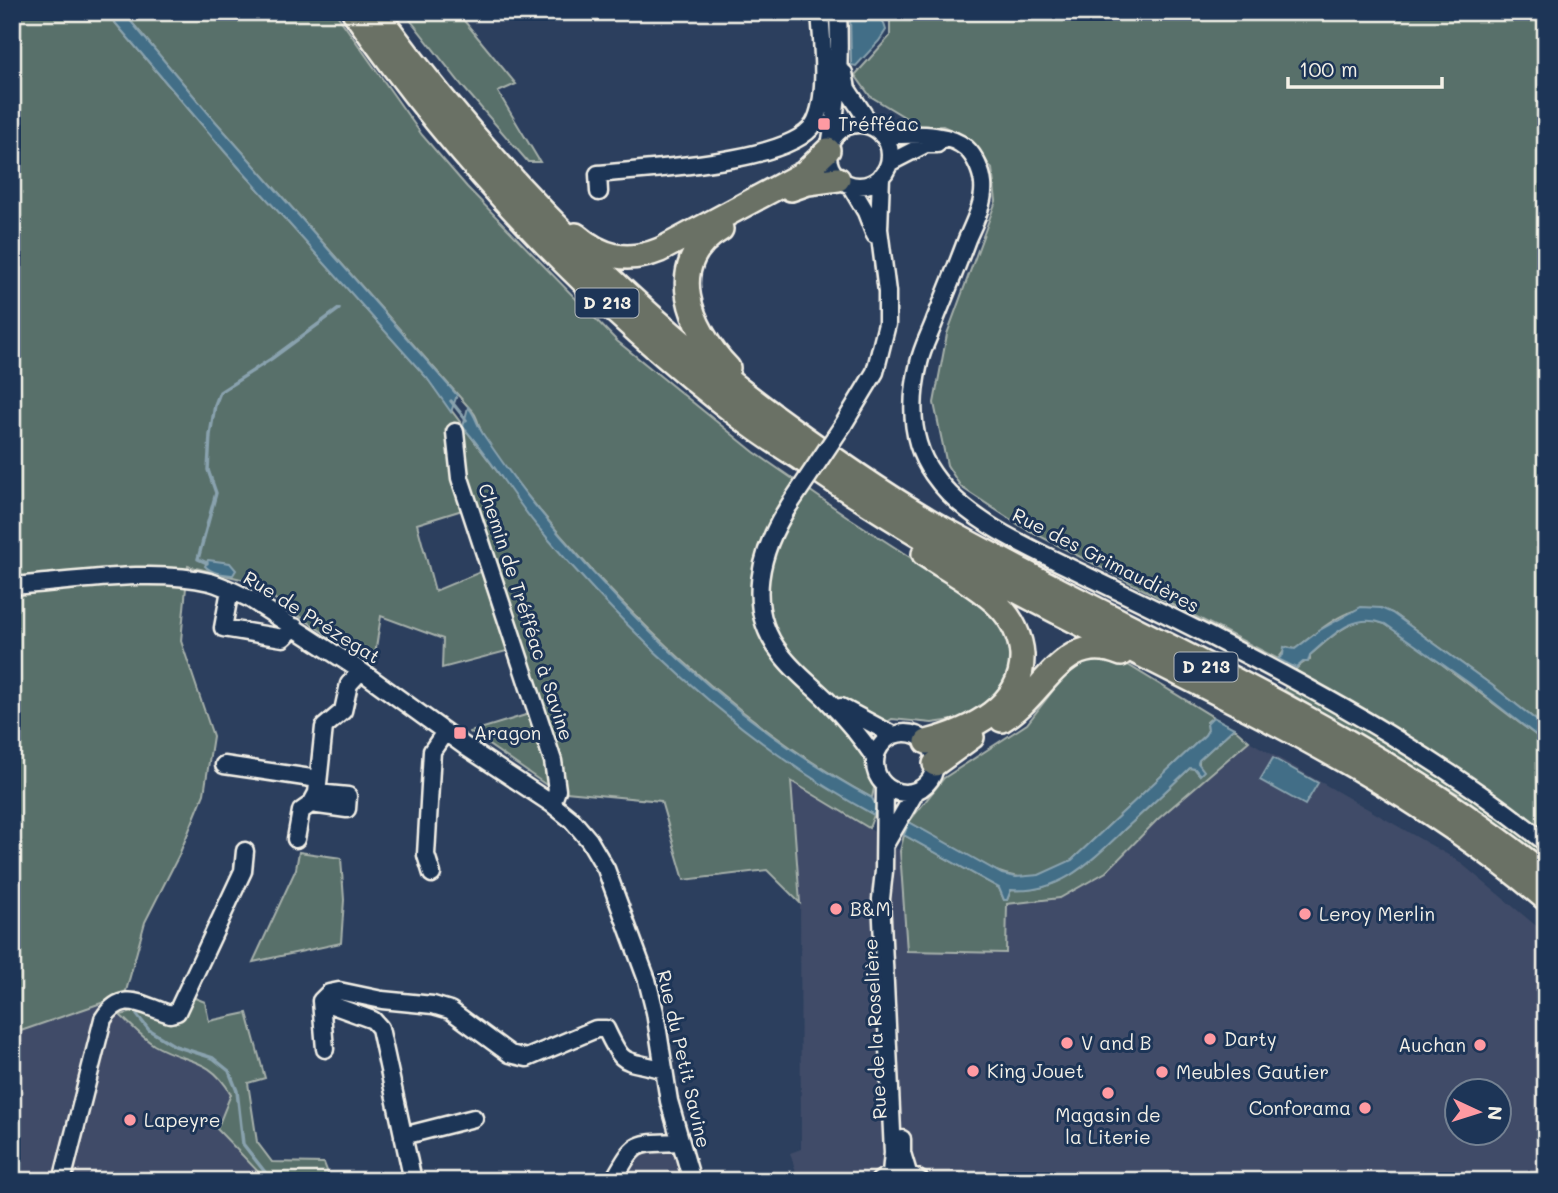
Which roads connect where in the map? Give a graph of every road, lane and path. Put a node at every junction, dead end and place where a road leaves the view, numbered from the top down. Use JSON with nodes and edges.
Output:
{"nodes":[{"id":1,"x":354,"y":12,"type":"edge"},
{"id":2,"x":376,"y":12,"type":"edge"},
{"id":3,"x":820,"y":12,"type":"edge"},
{"id":4,"x":838,"y":12,"type":"edge"},
{"id":5,"x":841,"y":60,"type":"junction"},
{"id":6,"x":877,"y":131,"type":"junction"},
{"id":7,"x":830,"y":145,"type":"junction"},
{"id":8,"x":496,"y":162,"type":"junction"},
{"id":9,"x":978,"y":165,"type":"junction"},
{"id":10,"x":885,"y":170,"type":"junction"},
{"id":11,"x":844,"y":182,"type":"junction"},
{"id":12,"x":599,"y":192,"type":"dead end"},
{"id":13,"x":882,"y":257,"type":"junction"},
{"id":14,"x":782,"y":422,"type":"junction"},
{"id":15,"x":455,"y":432,"type":"dead end"},
{"id":16,"x":841,"y":487,"type":"junction"},
{"id":17,"x":12,"y":586,"type":"edge"},
{"id":18,"x":230,"y":590,"type":"junction"},
{"id":19,"x":295,"y":627,"type":"junction"},
{"id":20,"x":360,"y":671,"type":"junction"},
{"id":21,"x":1196,"y":682,"type":"junction"},
{"id":22,"x":827,"y":699,"type":"junction"},
{"id":23,"x":445,"y":732,"type":"junction"},
{"id":24,"x":893,"y":735,"type":"junction"},
{"id":25,"x":927,"y":742,"type":"junction"},
{"id":26,"x":875,"y":758,"type":"junction"},
{"id":27,"x":935,"y":764,"type":"junction"},
{"id":28,"x":224,"y":765,"type":"dead end"},
{"id":29,"x":885,"y":785,"type":"junction"},
{"id":30,"x":916,"y":791,"type":"junction"},
{"id":31,"x":315,"y":792,"type":"junction"},
{"id":32,"x":552,"y":804,"type":"junction"},
{"id":33,"x":296,"y":838,"type":"dead end"},
{"id":34,"x":1546,"y":843,"type":"edge"},
{"id":35,"x":885,"y":845,"type":"junction"},
{"id":36,"x":245,"y":851,"type":"dead end"},
{"id":37,"x":432,"y":874,"type":"dead end"},
{"id":38,"x":1546,"y":876,"type":"edge"},
{"id":39,"x":884,"y":882,"type":"junction"},
{"id":40,"x":1546,"y":899,"type":"edge"},
{"id":41,"x":321,"y":1001,"type":"junction"},
{"id":42,"x":325,"y":1049,"type":"dead end"},
{"id":43,"x":664,"y":1070,"type":"junction"},
{"id":44,"x":474,"y":1118,"type":"dead end"},
{"id":45,"x":403,"y":1136,"type":"junction"},
{"id":46,"x":681,"y":1142,"type":"junction"},
{"id":47,"x":885,"y":1177,"type":"edge"},
{"id":48,"x":915,"y":1177,"type":"edge"},
{"id":49,"x":62,"y":1181,"type":"edge"},
{"id":50,"x":413,"y":1181,"type":"edge"},
{"id":51,"x":613,"y":1181,"type":"edge"},
{"id":52,"x":692,"y":1181,"type":"edge"}],
"edges":[{"from":1,"to":16,"type":"highway","number":"D 213"},
{"from":2,"to":8,"type":"highway","number":"D 213"},
{"from":3,"to":12,"type":"street"},
{"from":4,"to":5,"type":"street"},
{"from":5,"to":6,"type":"street"},
{"from":5,"to":7,"type":"street"},
{"from":6,"to":7,"type":"street"},
{"from":6,"to":9,"type":"street"},
{"from":6,"to":10,"type":"street"},
{"from":7,"to":8,"type":"highway"},
{"from":7,"to":11,"type":"street"},
{"from":8,"to":14,"type":"highway","number":"D 213"},
{"from":9,"to":10,"type":"street"},
{"from":9,"to":34,"type":"street","name":"Rue des Grimaudières"},
{"from":10,"to":11,"type":"street"},
{"from":10,"to":13,"type":"street"},
{"from":11,"to":13,"type":"street"},
{"from":11,"to":14,"type":"highway"},
{"from":13,"to":22,"type":"street","bridge":true},
{"from":14,"to":38,"type":"highway","number":"D 213"},
{"from":15,"to":32,"type":"street","name":"Chemin de Tréfféac à Savine"},
{"from":16,"to":21,"type":"highway","number":"D 213"},
{"from":16,"to":25,"type":"highway"},
{"from":17,"to":18,"type":"street","name":"Rue de Prézegat"},
{"from":18,"to":19,"type":"street","name":"Rue de Prézegat"},
{"from":18,"to":19,"type":"street"},
{"from":19,"to":20,"type":"street","name":"Rue de Prézegat"},
{"from":20,"to":23,"type":"street","name":"Rue de Prézegat"},
{"from":20,"to":31,"type":"street"},
{"from":21,"to":27,"type":"highway"},
{"from":21,"to":40,"type":"highway","number":"D 213"},
{"from":22,"to":24,"type":"street"},
{"from":22,"to":26,"type":"street"},
{"from":23,"to":32,"type":"street","name":"Rue de Prézegat"},
{"from":23,"to":37,"type":"street"},
{"from":24,"to":25,"type":"street"},
{"from":24,"to":26,"type":"street"},
{"from":25,"to":27,"type":"street"},
{"from":26,"to":29,"type":"street"},
{"from":27,"to":30,"type":"street"},
{"from":28,"to":31,"type":"street"},
{"from":29,"to":30,"type":"street"},
{"from":29,"to":35,"type":"street","name":"Rue de la Roselière"},
{"from":30,"to":35,"type":"street","name":"Rue de la Roselière"},
{"from":31,"to":33,"type":"street"},
{"from":32,"to":43,"type":"street","name":"Rue du Petit Savine"},
{"from":35,"to":39,"type":"street","name":"Rue de la Roselière"},
{"from":36,"to":49,"type":"street"},
{"from":39,"to":47,"type":"street","name":"Rue de la Roselière"},
{"from":39,"to":48,"type":"street","name":"Rue de la Roselière"},
{"from":41,"to":42,"type":"street"},
{"from":41,"to":43,"type":"street"},
{"from":41,"to":45,"type":"street"},
{"from":43,"to":46,"type":"street","name":"Rue du Petit Savine"},
{"from":44,"to":45,"type":"street"},
{"from":45,"to":50,"type":"street"},
{"from":46,"to":51,"type":"street"},
{"from":46,"to":52,"type":"street","name":"Rue du Petit Savine"},
{"from":47,"to":48,"type":"street"}]}
